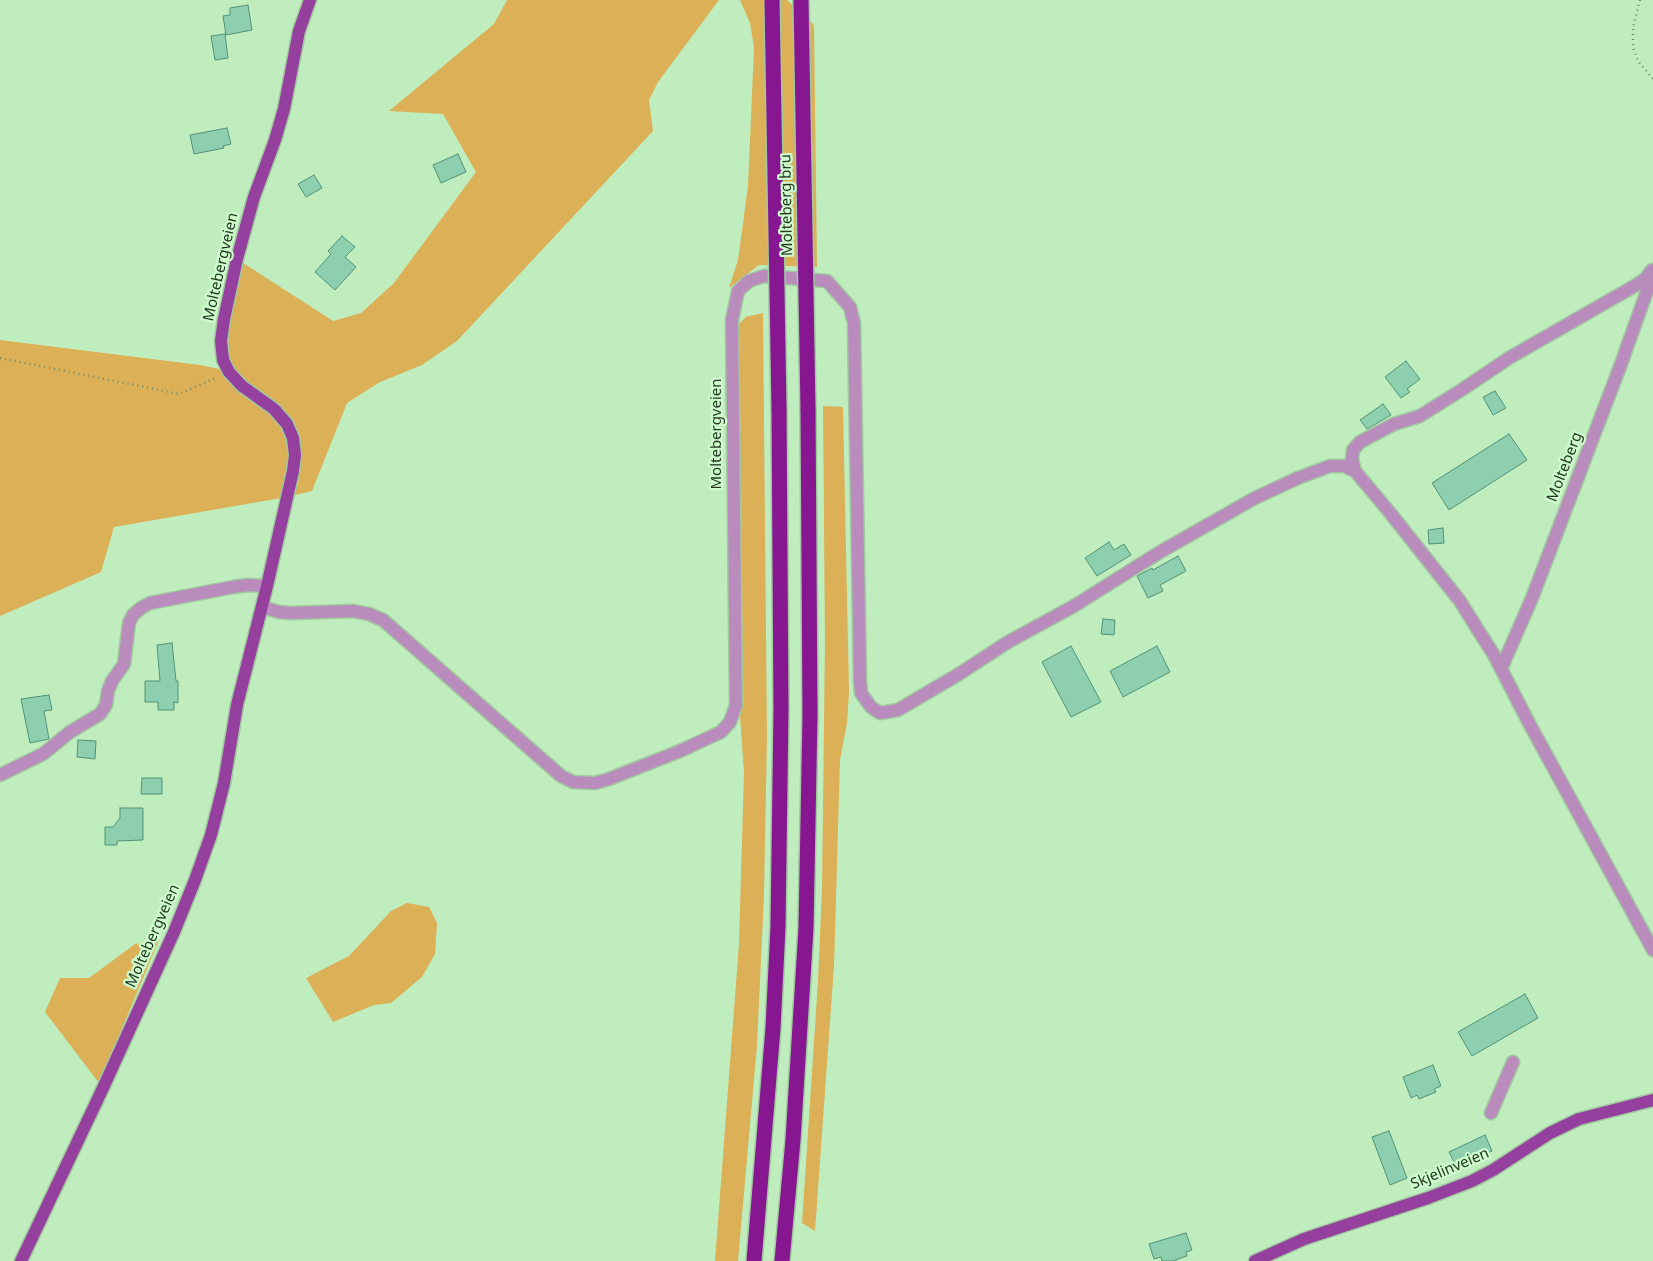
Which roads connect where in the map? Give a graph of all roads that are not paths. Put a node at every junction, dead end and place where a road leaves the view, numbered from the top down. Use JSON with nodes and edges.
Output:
{"nodes":[{"id":1,"x":310,"y":0,"type":"edge"},
{"id":2,"x":772,"y":0,"type":"edge"},
{"id":3,"x":801,"y":0,"type":"edge"},
{"id":4,"x":1653,"y":269,"type":"edge"},
{"id":5,"x":1653,"y":274,"type":"edge"},
{"id":6,"x":1353,"y":450,"type":"junction"},
{"id":7,"x":1330,"y":466,"type":"junction"},
{"id":8,"x":1355,"y":471,"type":"junction"},
{"id":9,"x":267,"y":586,"type":"junction"},
{"id":10,"x":262,"y":607,"type":"junction"},
{"id":11,"x":1501,"y":669,"type":"junction"},
{"id":12,"x":0,"y":775,"type":"edge"},
{"id":13,"x":1653,"y":950,"type":"edge"},
{"id":14,"x":1513,"y":1062,"type":"dead end"},
{"id":15,"x":1653,"y":1100,"type":"edge"},
{"id":16,"x":1492,"y":1113,"type":"dead end"},
{"id":17,"x":20,"y":1261,"type":"edge"},
{"id":18,"x":754,"y":1261,"type":"edge"},
{"id":19,"x":782,"y":1261,"type":"edge"},
{"id":20,"x":1255,"y":1261,"type":"edge"}],
"edges":[{"from":1,"to":9,"type":"main road","name":"Moltebergveien"},
{"from":2,"to":18,"type":"highway","name":"Molteberg bru","bridge":true},
{"from":3,"to":19,"type":"highway","name":"Molteberg bru","bridge":true},
{"from":4,"to":6,"type":"street","name":"Moltebergveien"},
{"from":5,"to":11,"type":"street","name":"Molteberg"},
{"from":6,"to":7,"type":"street","name":"Moltebergveien"},
{"from":6,"to":8,"type":"street"},
{"from":7,"to":8,"type":"street"},
{"from":7,"to":10,"type":"street","name":"Moltebergveien"},
{"from":8,"to":11,"type":"street"},
{"from":9,"to":10,"type":"main road","name":"Moltebergveien"},
{"from":9,"to":12,"type":"street"},
{"from":10,"to":17,"type":"main road","name":"Moltebergveien"},
{"from":11,"to":13,"type":"street"},
{"from":14,"to":16,"type":"street"},
{"from":15,"to":20,"type":"main road","name":"Skjelinveien"}]}
